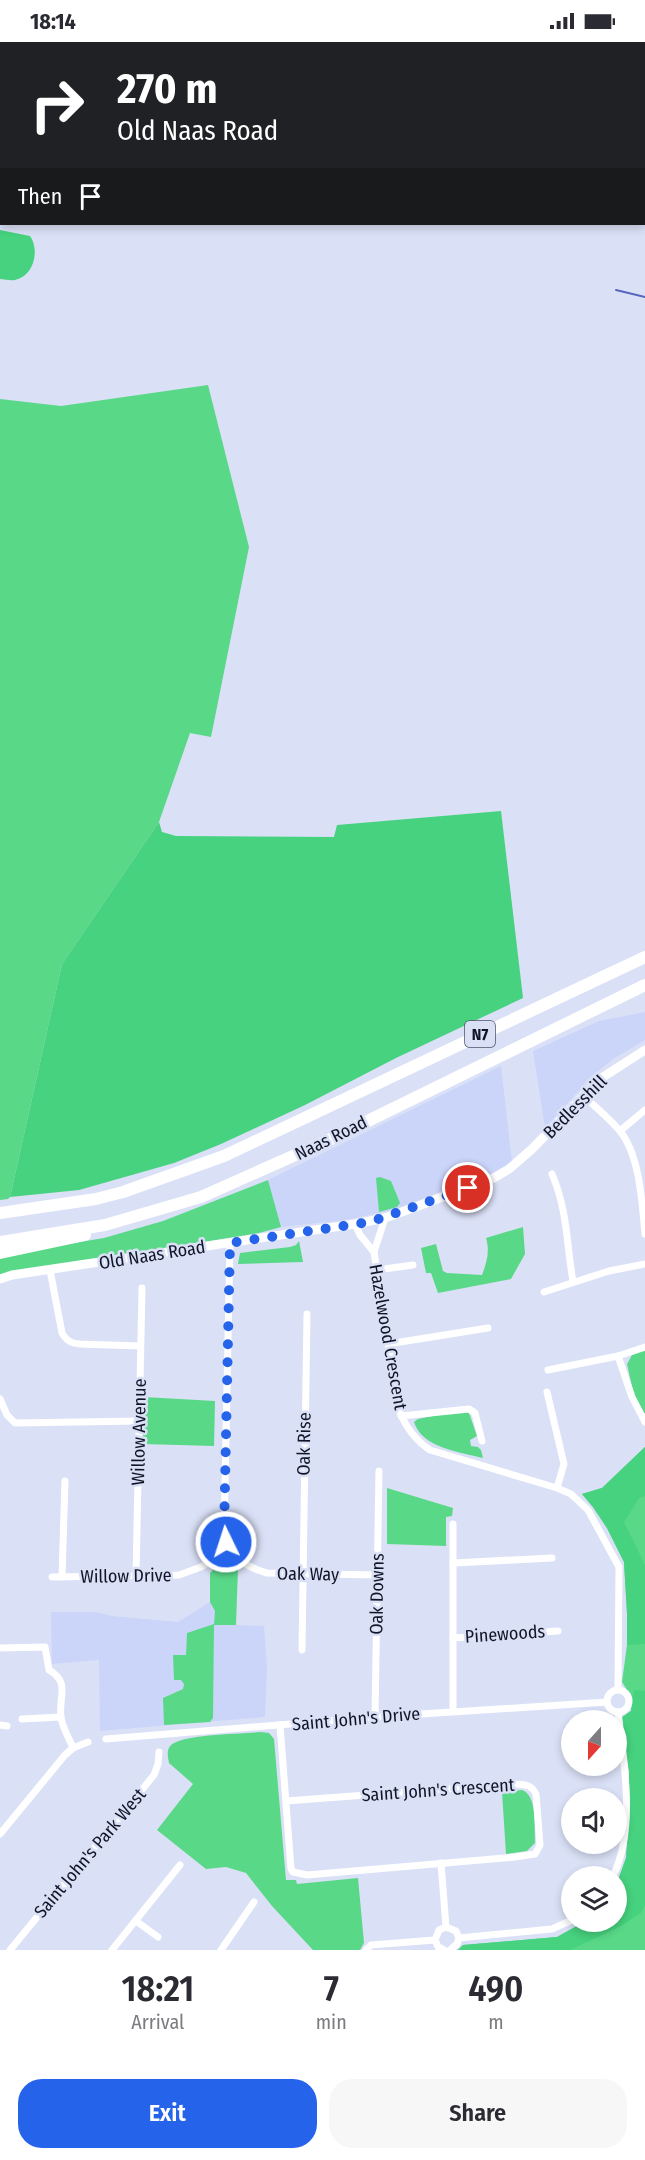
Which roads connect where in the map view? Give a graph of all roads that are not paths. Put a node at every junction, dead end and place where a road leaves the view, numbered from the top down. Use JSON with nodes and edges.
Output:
{"nodes":[{"id":1,"x":645,"y":957,"type":"edge"},
{"id":2,"x":645,"y":985,"type":"edge"},
{"id":3,"x":645,"y":1050,"type":"edge"},
{"id":4,"x":583,"y":1095,"type":"junction"},
{"id":5,"x":645,"y":1110,"type":"edge"},
{"id":6,"x":620,"y":1131,"type":"junction"},
{"id":7,"x":509,"y":1169,"type":"joint"},
{"id":8,"x":552,"y":1174,"type":"dead end"},
{"id":9,"x":0,"y":1214,"type":"edge"},
{"id":10,"x":385,"y":1218,"type":"junction"},
{"id":11,"x":355,"y":1224,"type":"junction"},
{"id":12,"x":105,"y":1225,"type":"junction"},
{"id":13,"x":645,"y":1234,"type":"edge"},
{"id":14,"x":0,"y":1242,"type":"edge"},
{"id":15,"x":230,"y":1243,"type":"junction"},
{"id":16,"x":374,"y":1252,"type":"junction"},
{"id":17,"x":0,"y":1253,"type":"edge"},
{"id":18,"x":645,"y":1264,"type":"edge"},
{"id":19,"x":413,"y":1265,"type":"dead end"},
{"id":20,"x":50,"y":1270,"type":"junction"},
{"id":21,"x":376,"y":1270,"type":"junction"},
{"id":22,"x":0,"y":1279,"type":"edge"},
{"id":23,"x":573,"y":1281,"type":"junction"},
{"id":24,"x":142,"y":1288,"type":"dead end"},
{"id":25,"x":544,"y":1292,"type":"dead end"},
{"id":26,"x":307,"y":1314,"type":"dead end"},
{"id":27,"x":488,"y":1328,"type":"dead end"},
{"id":28,"x":388,"y":1344,"type":"junction"},
{"id":29,"x":140,"y":1346,"type":"junction"},
{"id":30,"x":645,"y":1347,"type":"edge"},
{"id":31,"x":618,"y":1356,"type":"junction"},
{"id":32,"x":548,"y":1370,"type":"dead end"},
{"id":33,"x":547,"y":1392,"type":"dead end"},
{"id":34,"x":0,"y":1400,"type":"edge"},
{"id":35,"x":401,"y":1416,"type":"junction"},
{"id":36,"x":140,"y":1421,"type":"junction"},
{"id":37,"x":645,"y":1422,"type":"edge"},
{"id":38,"x":482,"y":1441,"type":"dead end"},
{"id":39,"x":379,"y":1471,"type":"dead end"},
{"id":40,"x":65,"y":1480,"type":"dead end"},
{"id":41,"x":561,"y":1490,"type":"junction"},
{"id":42,"x":453,"y":1524,"type":"dead end"},
{"id":43,"x":230,"y":1550,"type":"junction"},
{"id":44,"x":552,"y":1558,"type":"dead end"},
{"id":45,"x":453,"y":1563,"type":"junction"},
{"id":46,"x":303,"y":1574,"type":"junction"},
{"id":47,"x":136,"y":1575,"type":"junction"},
{"id":48,"x":378,"y":1575,"type":"junction"},
{"id":49,"x":52,"y":1577,"type":"dead end"},
{"id":50,"x":62,"y":1577,"type":"junction"},
{"id":51,"x":558,"y":1631,"type":"dead end"},
{"id":52,"x":453,"y":1638,"type":"junction"},
{"id":53,"x":0,"y":1648,"type":"edge"},
{"id":54,"x":302,"y":1650,"type":"dead end"},
{"id":55,"x":618,"y":1689,"type":"junction"},
{"id":56,"x":607,"y":1702,"type":"junction"},
{"id":57,"x":612,"y":1710,"type":"edge"},
{"id":58,"x":623,"y":1710,"type":"edge"},
{"id":59,"x":453,"y":1711,"type":"junction"},
{"id":60,"x":61,"y":1717,"type":"junction"},
{"id":61,"x":375,"y":1717,"type":"junction"},
{"id":62,"x":22,"y":1719,"type":"dead end"},
{"id":63,"x":280,"y":1725,"type":"junction"},
{"id":64,"x":106,"y":1739,"type":"dead end"},
{"id":65,"x":88,"y":1742,"type":"dead end"},
{"id":66,"x":73,"y":1748,"type":"junction"},
{"id":67,"x":159,"y":1752,"type":"dead end"},
{"id":68,"x":625,"y":1776,"type":"edge"},
{"id":69,"x":286,"y":1801,"type":"junction"},
{"id":70,"x":0,"y":1834,"type":"edge"},
{"id":71,"x":441,"y":1863,"type":"junction"},
{"id":72,"x":180,"y":1865,"type":"dead end"},
{"id":73,"x":618,"y":1866,"type":"edge"},
{"id":74,"x":254,"y":1902,"type":"dead end"},
{"id":75,"x":136,"y":1921,"type":"junction"},
{"id":76,"x":561,"y":1925,"type":"edge"},
{"id":77,"x":446,"y":1927,"type":"junction"},
{"id":78,"x":158,"y":1937,"type":"dead end"},
{"id":79,"x":459,"y":1938,"type":"junction"},
{"id":80,"x":435,"y":1940,"type":"junction"},
{"id":81,"x":10,"y":1950,"type":"edge"},
{"id":82,"x":112,"y":1950,"type":"edge"},
{"id":83,"x":221,"y":1950,"type":"edge"},
{"id":84,"x":366,"y":1950,"type":"edge"},
{"id":85,"x":444,"y":1950,"type":"edge"},
{"id":86,"x":450,"y":1950,"type":"edge"}],
"edges":[{"from":1,"to":9,"type":"highway","name":"Naas Road","number":"N7"},
{"from":2,"to":12,"type":"highway","name":"Naas Road","number":"N7"},
{"from":3,"to":4,"type":"street","name":"Bedlesshill"},
{"from":4,"to":6,"type":"street"},
{"from":4,"to":7,"type":"street","name":"Bedlesshill"},
{"from":5,"to":6,"type":"street"},
{"from":6,"to":13,"type":"street"},
{"from":7,"to":10,"type":"street","name":"Old Naas Road"},
{"from":8,"to":23,"type":"street"},
{"from":10,"to":11,"type":"street","name":"Old Naas Road"},
{"from":10,"to":16,"type":"street"},
{"from":11,"to":15,"type":"street","name":"Old Naas Road"},
{"from":11,"to":16,"type":"street"},
{"from":12,"to":14,"type":"highway","name":"Naas Road","number":"N7"},
{"from":12,"to":17,"type":"highway"},
{"from":15,"to":20,"type":"street","name":"Old Naas Road"},
{"from":15,"to":43,"type":"street"},
{"from":16,"to":21,"type":"street","name":"Hazelwood Crescent"},
{"from":18,"to":23,"type":"street"},
{"from":19,"to":21,"type":"street"},
{"from":20,"to":22,"type":"street","name":"Old Naas Road"},
{"from":20,"to":29,"type":"street"},
{"from":21,"to":28,"type":"street","name":"Hazelwood Crescent"},
{"from":23,"to":25,"type":"street"},
{"from":24,"to":29,"type":"street","name":"Willow Avenue"},
{"from":26,"to":46,"type":"street","name":"Oak Rise"},
{"from":27,"to":28,"type":"street"},
{"from":28,"to":35,"type":"street","name":"Hazelwood Crescent"},
{"from":29,"to":36,"type":"street","name":"Willow Avenue"},
{"from":30,"to":31,"type":"street"},
{"from":31,"to":32,"type":"street"},
{"from":31,"to":37,"type":"street"},
{"from":33,"to":41,"type":"street"},
{"from":34,"to":36,"type":"street"},
{"from":35,"to":38,"type":"street"},
{"from":35,"to":41,"type":"street","name":"Hazelwood Crescent"},
{"from":36,"to":47,"type":"street","name":"Willow Avenue"},
{"from":39,"to":48,"type":"street","name":"Oak Downs"},
{"from":40,"to":50,"type":"street"},
{"from":41,"to":55,"type":"street"},
{"from":42,"to":45,"type":"street","name":"Pinewoods"},
{"from":43,"to":46,"type":"street","name":"Oak Way"},
{"from":43,"to":47,"type":"street","name":"Willow Drive"},
{"from":44,"to":45,"type":"street"},
{"from":45,"to":52,"type":"street","name":"Pinewoods"},
{"from":46,"to":48,"type":"street","name":"Oak Way"},
{"from":46,"to":54,"type":"street","name":"Oak Rise"},
{"from":47,"to":50,"type":"street","name":"Willow Drive"},
{"from":48,"to":61,"type":"street","name":"Oak Downs"},
{"from":49,"to":50,"type":"street","name":"Willow Drive"},
{"from":51,"to":52,"type":"street","name":"Pinewoods"},
{"from":52,"to":59,"type":"street","name":"Pinewoods"},
{"from":53,"to":60,"type":"street"},
{"from":55,"to":56,"type":"street"},
{"from":55,"to":58,"type":"street"},
{"from":56,"to":57,"type":"street"},
{"from":56,"to":59,"type":"street","name":"Saint John's Drive"},
{"from":59,"to":61,"type":"street","name":"Saint John's Drive"},
{"from":60,"to":62,"type":"street"},
{"from":60,"to":66,"type":"street"},
{"from":61,"to":63,"type":"street","name":"Saint John's Drive"},
{"from":63,"to":64,"type":"street","name":"Saint John's Drive"},
{"from":63,"to":69,"type":"street","name":"Saint John's Crescent"},
{"from":65,"to":66,"type":"street"},
{"from":66,"to":70,"type":"street"},
{"from":67,"to":81,"type":"street","name":"Saint John's Park West"},
{"from":68,"to":73,"type":"street"},
{"from":69,"to":71,"type":"street","name":"Saint John's Crescent"},
{"from":69,"to":71,"type":"street","name":"Saint John's Crescent"},
{"from":71,"to":77,"type":"street"},
{"from":72,"to":75,"type":"street"},
{"from":74,"to":83,"type":"street"},
{"from":75,"to":78,"type":"street"},
{"from":75,"to":82,"type":"street"},
{"from":76,"to":79,"type":"street"},
{"from":77,"to":79,"type":"street"},
{"from":77,"to":80,"type":"street"},
{"from":79,"to":86,"type":"street"},
{"from":80,"to":84,"type":"street"},
{"from":80,"to":85,"type":"street"}]}
